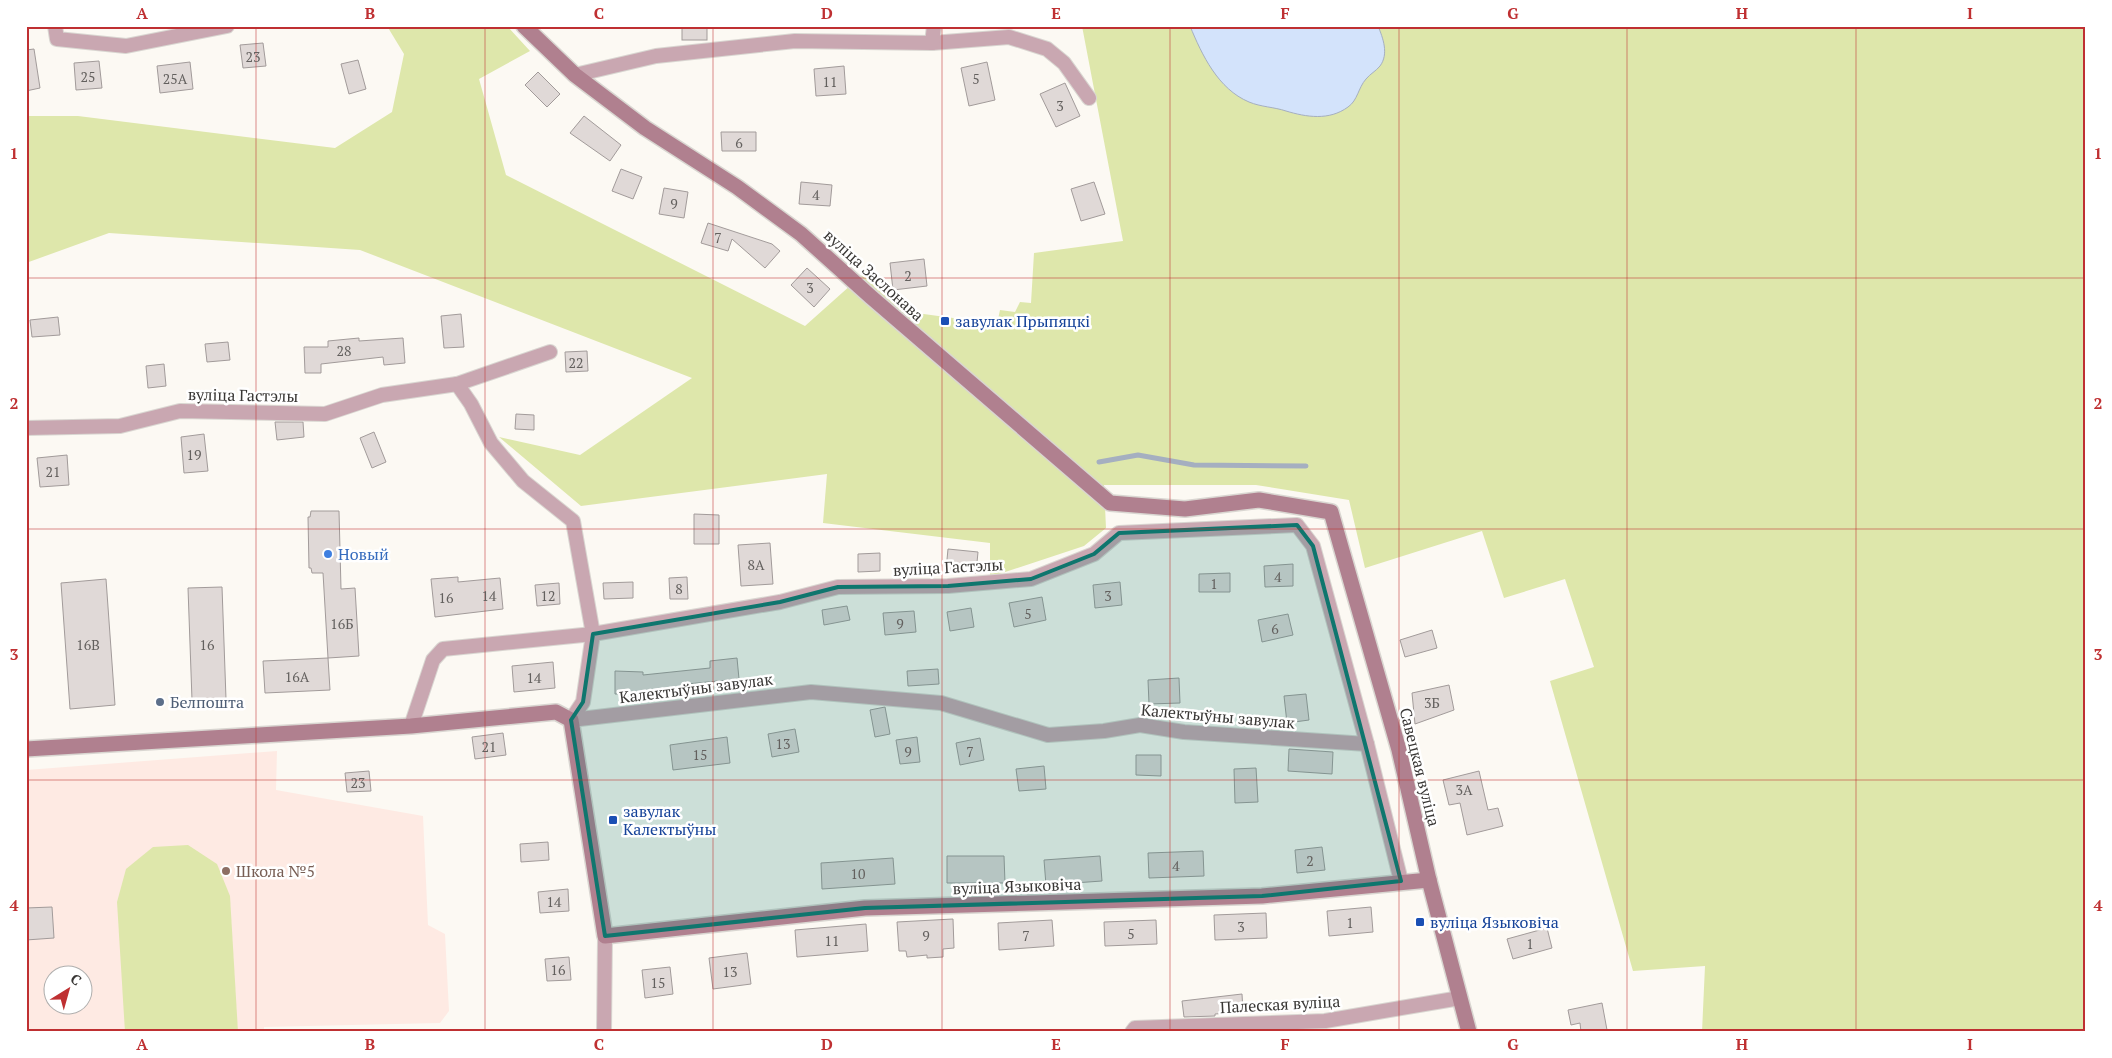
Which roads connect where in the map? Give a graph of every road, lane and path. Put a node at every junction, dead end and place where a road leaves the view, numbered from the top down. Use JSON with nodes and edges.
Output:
{"nodes":[{"id":1,"x":54,"y":26,"type":"edge"},
{"id":2,"x":227,"y":26,"type":"edge"},
{"id":3,"x":524,"y":26,"type":"edge"},
{"id":4,"x":934,"y":26,"type":"edge"},
{"id":5,"x":932,"y":43,"type":"junction"},
{"id":6,"x":575,"y":75,"type":"junction"},
{"id":7,"x":1089,"y":98,"type":"dead end"},
{"id":8,"x":550,"y":352,"type":"dead end"},
{"id":9,"x":457,"y":384,"type":"junction"},
{"id":10,"x":26,"y":428,"type":"edge"},
{"id":11,"x":1331,"y":512,"type":"joint"},
{"id":12,"x":593,"y":634,"type":"junction"},
{"id":13,"x":571,"y":720,"type":"junction"},
{"id":14,"x":411,"y":726,"type":"junction"},
{"id":15,"x":1367,"y":744,"type":"junction"},
{"id":16,"x":26,"y":749,"type":"edge"},
{"id":17,"x":1430,"y":880,"type":"junction"},
{"id":18,"x":1401,"y":882,"type":"junction"},
{"id":19,"x":606,"y":936,"type":"junction"},
{"id":20,"x":1460,"y":998,"type":"junction"},
{"id":21,"x":604,"y":1032,"type":"edge"},
{"id":22,"x":1132,"y":1032,"type":"edge"},
{"id":23,"x":1469,"y":1032,"type":"edge"}],
"edges":[{"from":1,"to":2,"type":"street"},
{"from":3,"to":6,"type":"street","name":"вуліца Заслонава"},
{"from":4,"to":5,"type":"street"},
{"from":5,"to":6,"type":"street"},
{"from":5,"to":7,"type":"street"},
{"from":6,"to":11,"type":"street","name":"вуліца Заслонава"},
{"from":8,"to":9,"type":"street","name":"вуліца Гастэлы"},
{"from":9,"to":10,"type":"street","name":"вуліца Гастэлы"},
{"from":9,"to":12,"type":"street"},
{"from":11,"to":17,"type":"street","name":"Савецкая вуліца"},
{"from":12,"to":13,"type":"street"},
{"from":12,"to":14,"type":"street","name":"вуліца Гастэлы"},
{"from":12,"to":15,"type":"street","name":"вуліца Гастэлы"},
{"from":13,"to":14,"type":"street","name":"Калектыўны завулак"},
{"from":13,"to":15,"type":"street","name":"Калектыўны завулак"},
{"from":13,"to":19,"type":"street"},
{"from":14,"to":16,"type":"street","name":"Калектыўны завулак"},
{"from":15,"to":18,"type":"street"},
{"from":17,"to":18,"type":"street","name":"вуліца Языковіча"},
{"from":17,"to":20,"type":"street","name":"Савецкая вуліца"},
{"from":18,"to":19,"type":"street","name":"вуліца Языковіча"},
{"from":19,"to":21,"type":"street"},
{"from":20,"to":22,"type":"street","name":"Палеская вуліца"},
{"from":20,"to":23,"type":"street","name":"Савецкая вуліца"}]}
